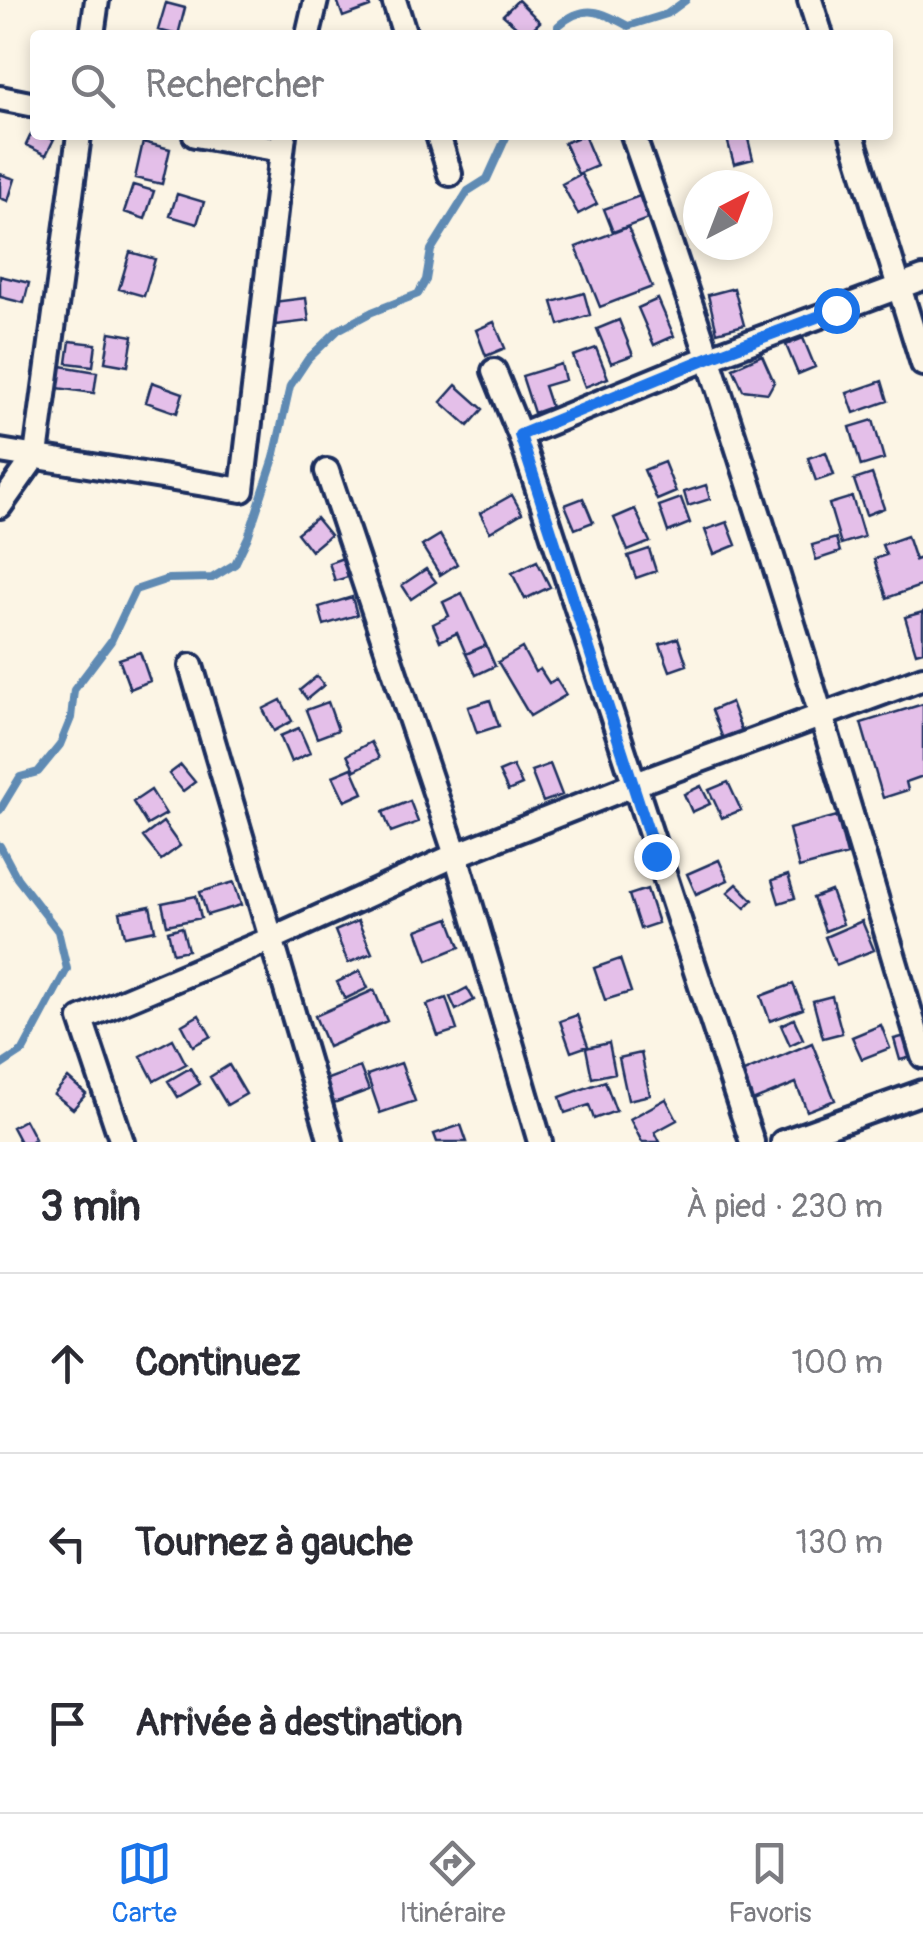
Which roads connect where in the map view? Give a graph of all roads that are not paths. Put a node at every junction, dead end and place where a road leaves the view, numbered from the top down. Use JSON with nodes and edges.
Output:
{"nodes":[{"id":1,"x":96,"y":0,"type":"edge"},
{"id":2,"x":316,"y":0,"type":"edge"},
{"id":3,"x":394,"y":0,"type":"edge"},
{"id":4,"x":810,"y":0,"type":"edge"},
{"id":5,"x":93,"y":30,"type":"edge"},
{"id":6,"x":309,"y":30,"type":"edge"},
{"id":7,"x":403,"y":30,"type":"edge"},
{"id":8,"x":819,"y":30,"type":"edge"},
{"id":9,"x":0,"y":98,"type":"edge"},
{"id":10,"x":30,"y":104,"type":"edge"},
{"id":11,"x":79,"y":140,"type":"edge"},
{"id":12,"x":249,"y":140,"type":"edge"},
{"id":13,"x":440,"y":140,"type":"edge"},
{"id":14,"x":635,"y":140,"type":"edge"},
{"id":15,"x":854,"y":140,"type":"edge"},
{"id":16,"x":282,"y":143,"type":"edge"},
{"id":17,"x":450,"y":174,"type":"dead end"},
{"id":18,"x":923,"y":278,"type":"edge"},
{"id":19,"x":899,"y":286,"type":"junction"},
{"id":20,"x":710,"y":357,"type":"junction"},
{"id":21,"x":923,"y":364,"type":"edge"},
{"id":22,"x":494,"y":371,"type":"dead end"},
{"id":23,"x":520,"y":435,"type":"junction"},
{"id":24,"x":0,"y":451,"type":"edge"},
{"id":25,"x":36,"y":454,"type":"junction"},
{"id":26,"x":327,"y":471,"type":"dead end"},
{"id":27,"x":0,"y":506,"type":"edge"},
{"id":28,"x":192,"y":666,"type":"dead end"},
{"id":29,"x":923,"y":678,"type":"edge"},
{"id":30,"x":823,"y":718,"type":"junction"},
{"id":31,"x":633,"y":784,"type":"junction"},
{"id":32,"x":456,"y":854,"type":"junction"},
{"id":33,"x":271,"y":939,"type":"junction"},
{"id":34,"x":923,"y":1056,"type":"edge"},
{"id":35,"x":923,"y":1092,"type":"edge"},
{"id":36,"x":122,"y":1142,"type":"edge"},
{"id":37,"x":331,"y":1142,"type":"edge"},
{"id":38,"x":540,"y":1142,"type":"edge"},
{"id":39,"x":752,"y":1142,"type":"edge"},
{"id":40,"x":782,"y":1142,"type":"edge"}],
"edges":[{"from":1,"to":5,"type":"street"},
{"from":2,"to":6,"type":"street"},
{"from":3,"to":7,"type":"street"},
{"from":4,"to":8,"type":"street"},
{"from":9,"to":10,"type":"street"},
{"from":11,"to":25,"type":"street"},
{"from":12,"to":16,"type":"street"},
{"from":13,"to":17,"type":"street"},
{"from":14,"to":20,"type":"street"},
{"from":15,"to":19,"type":"street"},
{"from":16,"to":25,"type":"street"},
{"from":18,"to":19,"type":"street"},
{"from":19,"to":20,"type":"street"},
{"from":19,"to":21,"type":"street"},
{"from":20,"to":23,"type":"street"},
{"from":20,"to":30,"type":"street"},
{"from":22,"to":23,"type":"street"},
{"from":23,"to":31,"type":"street"},
{"from":24,"to":25,"type":"street"},
{"from":25,"to":27,"type":"street"},
{"from":26,"to":32,"type":"street"},
{"from":28,"to":33,"type":"street"},
{"from":29,"to":30,"type":"street"},
{"from":30,"to":31,"type":"street"},
{"from":30,"to":34,"type":"street"},
{"from":31,"to":32,"type":"street"},
{"from":31,"to":39,"type":"street"},
{"from":32,"to":33,"type":"street"},
{"from":32,"to":38,"type":"street"},
{"from":33,"to":36,"type":"street"},
{"from":33,"to":37,"type":"street"},
{"from":35,"to":40,"type":"street"}]}
